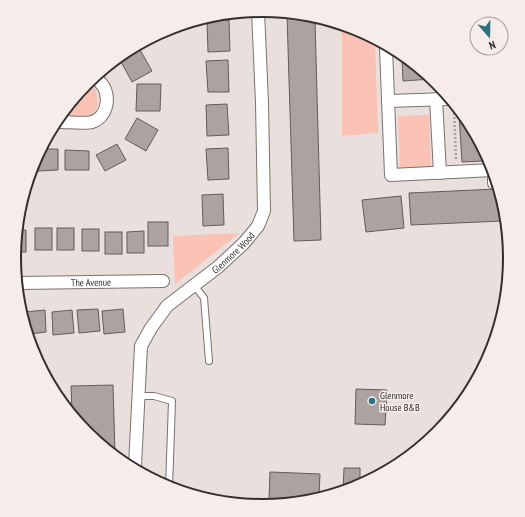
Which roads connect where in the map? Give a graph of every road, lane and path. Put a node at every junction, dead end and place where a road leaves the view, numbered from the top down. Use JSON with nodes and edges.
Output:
{"nodes":[{"id":1,"x":258,"y":17,"type":"edge"},
{"id":2,"x":386,"y":51,"type":"edge"},
{"id":3,"x":100,"y":80,"type":"edge"},
{"id":4,"x":443,"y":98,"type":"edge"},
{"id":5,"x":436,"y":99,"type":"junction"},
{"id":6,"x":388,"y":101,"type":"junction"},
{"id":7,"x":454,"y":111,"type":"edge"},
{"id":8,"x":63,"y":122,"type":"edge"},
{"id":9,"x":456,"y":172,"type":"junction"},
{"id":10,"x":440,"y":173,"type":"junction"},
{"id":11,"x":489,"y":175,"type":"edge"},
{"id":12,"x":163,"y":281,"type":"dead end"},
{"id":13,"x":23,"y":284,"type":"edge"},
{"id":14,"x":194,"y":285,"type":"junction"},
{"id":15,"x":209,"y":361,"type":"dead end"},
{"id":16,"x":139,"y":396,"type":"junction"},
{"id":17,"x":135,"y":464,"type":"edge"},
{"id":18,"x":169,"y":482,"type":"edge"}],
"edges":[{"from":1,"to":14,"type":"street","name":"Glenmore Wood"},
{"from":2,"to":6,"type":"street"},
{"from":3,"to":8,"type":"street"},
{"from":4,"to":5,"type":"street"},
{"from":5,"to":6,"type":"street"},
{"from":5,"to":10,"type":"street"},
{"from":6,"to":10,"type":"street"},
{"from":7,"to":9,"type":"path"},
{"from":9,"to":10,"type":"street"},
{"from":9,"to":11,"type":"street"},
{"from":12,"to":13,"type":"street","name":"The Avenue"},
{"from":14,"to":15,"type":"lane"},
{"from":14,"to":16,"type":"street","name":"Glenmore Wood"},
{"from":16,"to":17,"type":"street","name":"Glenmore Wood"},
{"from":16,"to":18,"type":"lane"}]}
